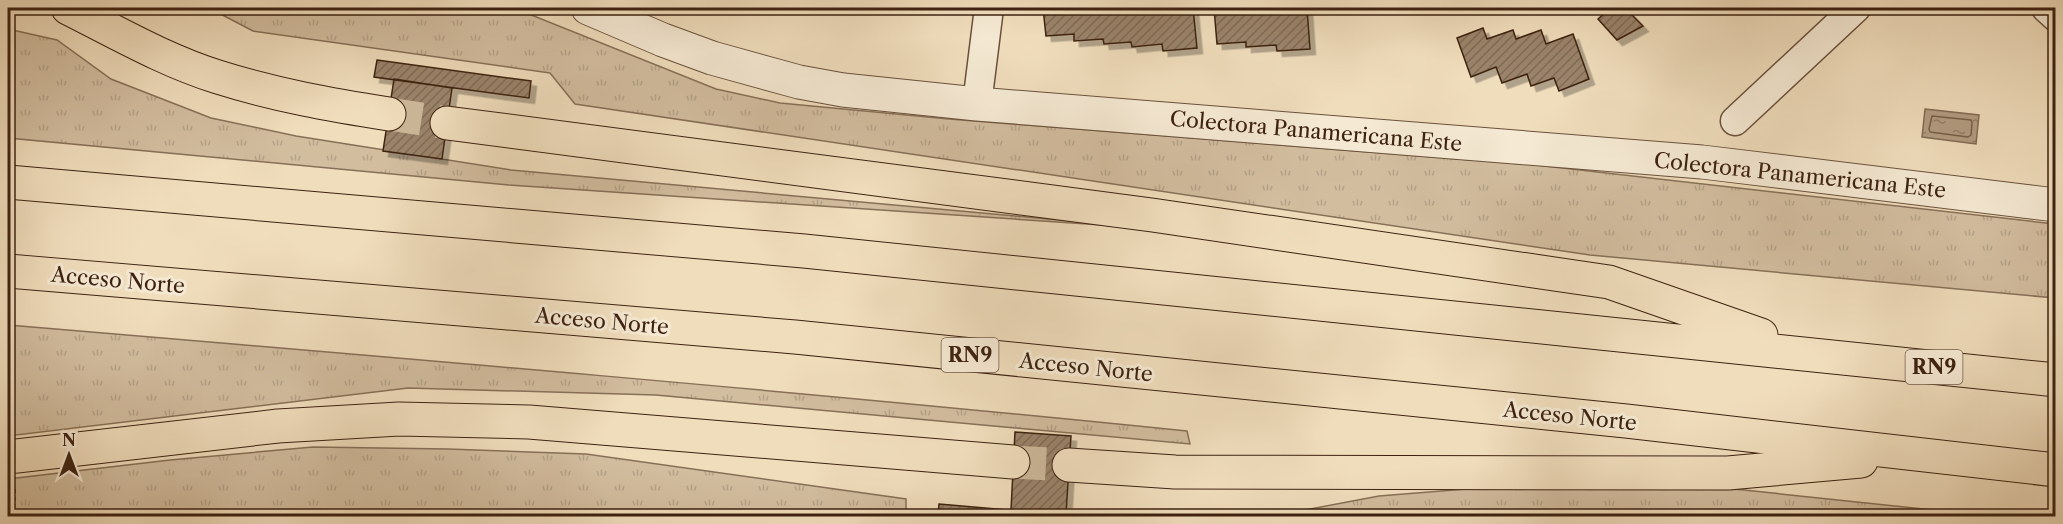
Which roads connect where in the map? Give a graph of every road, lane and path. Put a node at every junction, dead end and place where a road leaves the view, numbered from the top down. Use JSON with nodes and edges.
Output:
{"nodes":[{"id":1,"x":68,"y":8,"type":"edge"},
{"id":2,"x":588,"y":8,"type":"edge"},
{"id":3,"x":989,"y":8,"type":"edge"},
{"id":4,"x":1856,"y":8,"type":"edge"},
{"id":5,"x":2046,"y":8,"type":"edge"},
{"id":6,"x":2055,"y":17,"type":"edge"},
{"id":7,"x":977,"y":104,"type":"junction"},
{"id":8,"x":389,"y":114,"type":"tunnel mouth"},
{"id":9,"x":1735,"y":121,"type":"dead end"},
{"id":10,"x":447,"y":123,"type":"tunnel mouth"},
{"id":11,"x":8,"y":182,"type":"edge"},
{"id":12,"x":2055,"y":205,"type":"edge"},
{"id":13,"x":8,"y":271,"type":"edge"},
{"id":14,"x":1814,"y":354,"type":"junction"},
{"id":15,"x":2055,"y":380,"type":"edge"},
{"id":16,"x":1932,"y":455,"type":"junction"},
{"id":17,"x":1013,"y":462,"type":"tunnel mouth"},
{"id":18,"x":1069,"y":465,"type":"tunnel mouth"},
{"id":19,"x":11,"y":469,"type":"edge"},
{"id":20,"x":2055,"y":470,"type":"edge"},
{"id":21,"x":13,"y":516,"type":"edge"}],
"edges":[{"from":1,"to":8,"type":"highway"},
{"from":2,"to":7,"type":"street","name":"Colectora Panamericana Este"},
{"from":3,"to":7,"type":"street"},
{"from":4,"to":9,"type":"street"},
{"from":5,"to":6,"type":"street"},
{"from":7,"to":12,"type":"street","name":"Colectora Panamericana Este"},
{"from":10,"to":14,"type":"highway"},
{"from":11,"to":14,"type":"highway","number":"RN9"},
{"from":13,"to":16,"type":"highway","name":"Acceso Norte","number":"RN9"},
{"from":14,"to":15,"type":"highway","number":"RN9"},
{"from":16,"to":18,"type":"highway"},
{"from":16,"to":20,"type":"highway","name":"Acceso Norte","number":"RN9"},
{"from":17,"to":19,"type":"highway"},
{"from":19,"to":21,"type":"path"}]}
